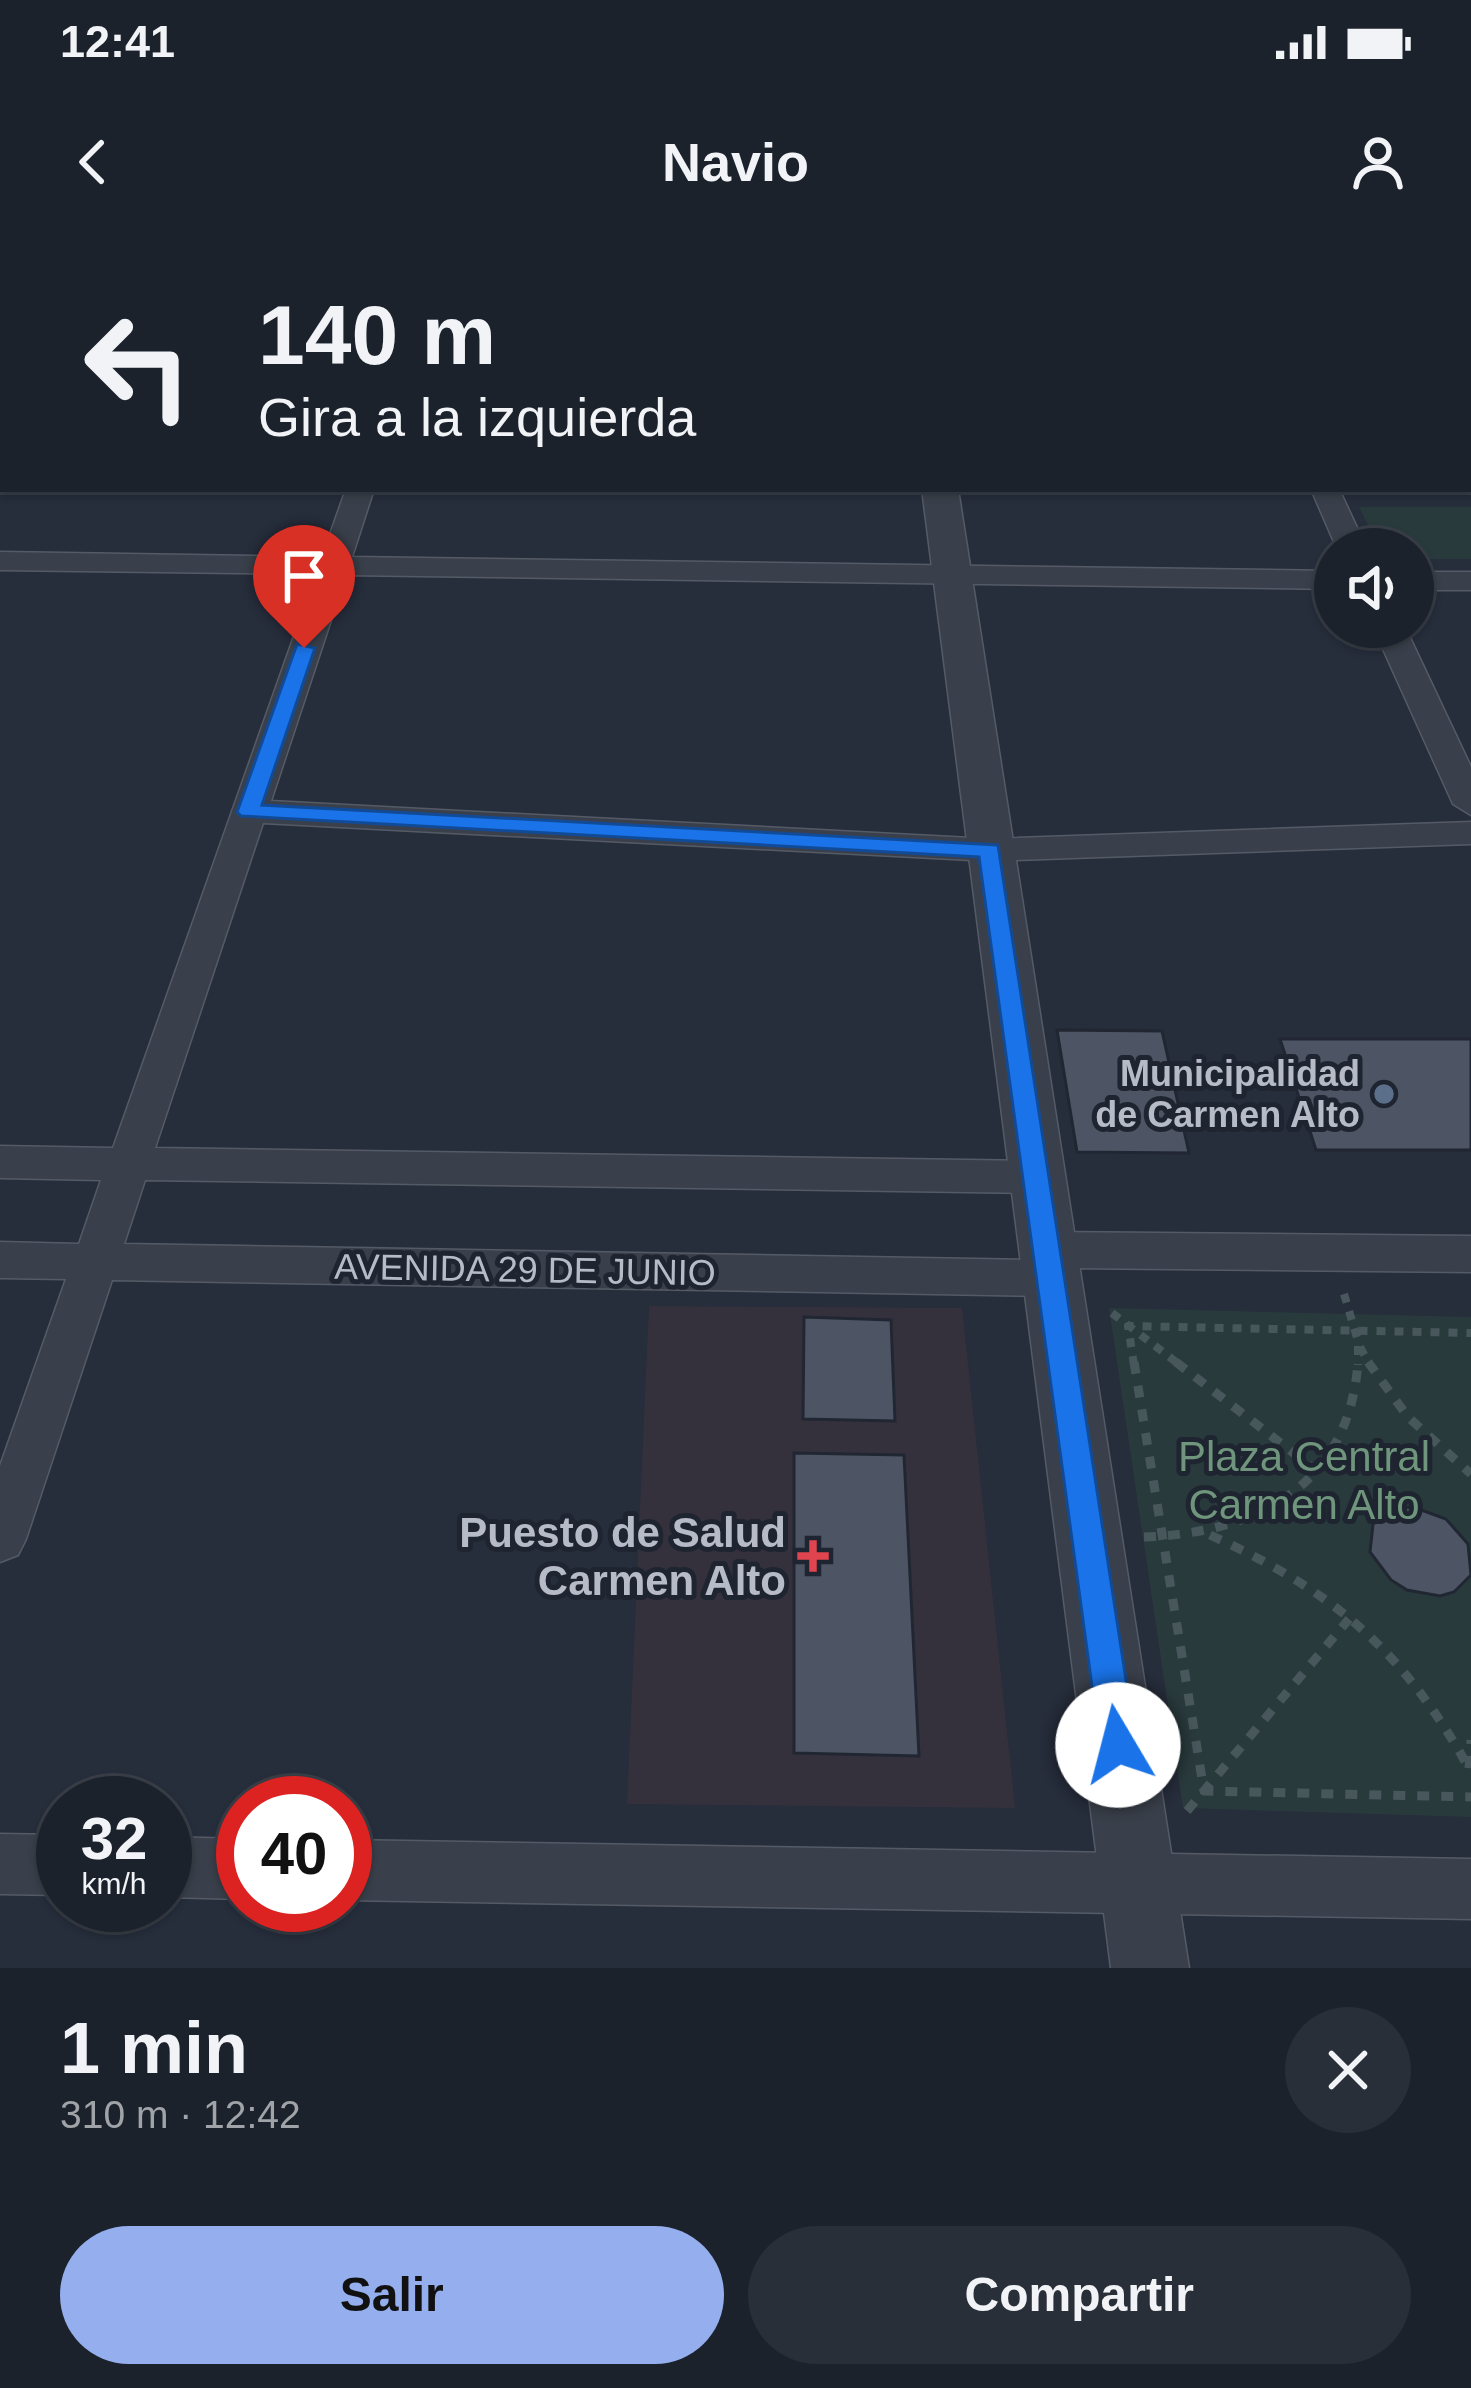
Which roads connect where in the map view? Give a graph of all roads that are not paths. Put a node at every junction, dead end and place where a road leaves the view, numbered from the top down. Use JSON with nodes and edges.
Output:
{"nodes":[{"id":1,"x":359,"y":492,"type":"edge"},
{"id":2,"x":940,"y":492,"type":"edge"},
{"id":3,"x":1326,"y":492,"type":"edge"},
{"id":4,"x":1343,"y":528,"type":"edge"},
{"id":5,"x":0,"y":561,"type":"edge"},
{"id":6,"x":332,"y":567,"type":"junction"},
{"id":7,"x":950,"y":574,"type":"junction"},
{"id":8,"x":1314,"y":580,"type":"edge"},
{"id":9,"x":1434,"y":581,"type":"edge"},
{"id":10,"x":1471,"y":581,"type":"edge"},
{"id":11,"x":1399,"y":648,"type":"edge"},
{"id":12,"x":1471,"y":804,"type":"edge"},
{"id":13,"x":249,"y":812,"type":"junction"},
{"id":14,"x":1471,"y":832,"type":"edge"},
{"id":15,"x":990,"y":850,"type":"junction"},
{"id":16,"x":0,"y":1162,"type":"edge"},
{"id":17,"x":129,"y":1163,"type":"junction"},
{"id":18,"x":1037,"y":1177,"type":"junction"},
{"id":19,"x":1471,"y":1254,"type":"edge"},
{"id":20,"x":0,"y":1260,"type":"edge"},
{"id":21,"x":94,"y":1262,"type":"junction"},
{"id":22,"x":1049,"y":1264,"type":"junction"},
{"id":23,"x":0,"y":1539,"type":"edge"},
{"id":24,"x":0,"y":1864,"type":"edge"},
{"id":25,"x":36,"y":1865,"type":"edge"},
{"id":26,"x":372,"y":1870,"type":"edge"},
{"id":27,"x":1137,"y":1878,"type":"junction"},
{"id":28,"x":1471,"y":1889,"type":"edge"},
{"id":29,"x":1150,"y":1968,"type":"edge"}],
"edges":[{"from":1,"to":6,"type":"street"},
{"from":2,"to":7,"type":"street"},
{"from":3,"to":4,"type":"street"},
{"from":5,"to":6,"type":"street"},
{"from":6,"to":7,"type":"street"},
{"from":6,"to":13,"type":"street"},
{"from":7,"to":8,"type":"street"},
{"from":7,"to":15,"type":"street"},
{"from":9,"to":10,"type":"street"},
{"from":11,"to":12,"type":"street"},
{"from":13,"to":15,"type":"street"},
{"from":13,"to":17,"type":"street"},
{"from":14,"to":15,"type":"street"},
{"from":15,"to":18,"type":"street"},
{"from":16,"to":17,"type":"street"},
{"from":17,"to":18,"type":"street"},
{"from":17,"to":21,"type":"street"},
{"from":18,"to":22,"type":"street"},
{"from":19,"to":22,"type":"street","name":"AVENIDA 29 DE JUNIO"},
{"from":20,"to":21,"type":"street","name":"AVENIDA 29 DE JUNIO"},
{"from":21,"to":22,"type":"street","name":"AVENIDA 29 DE JUNIO"},
{"from":21,"to":23,"type":"street"},
{"from":22,"to":27,"type":"street"},
{"from":24,"to":25,"type":"street"},
{"from":26,"to":27,"type":"street"},
{"from":27,"to":28,"type":"street"},
{"from":27,"to":29,"type":"street"}]}
